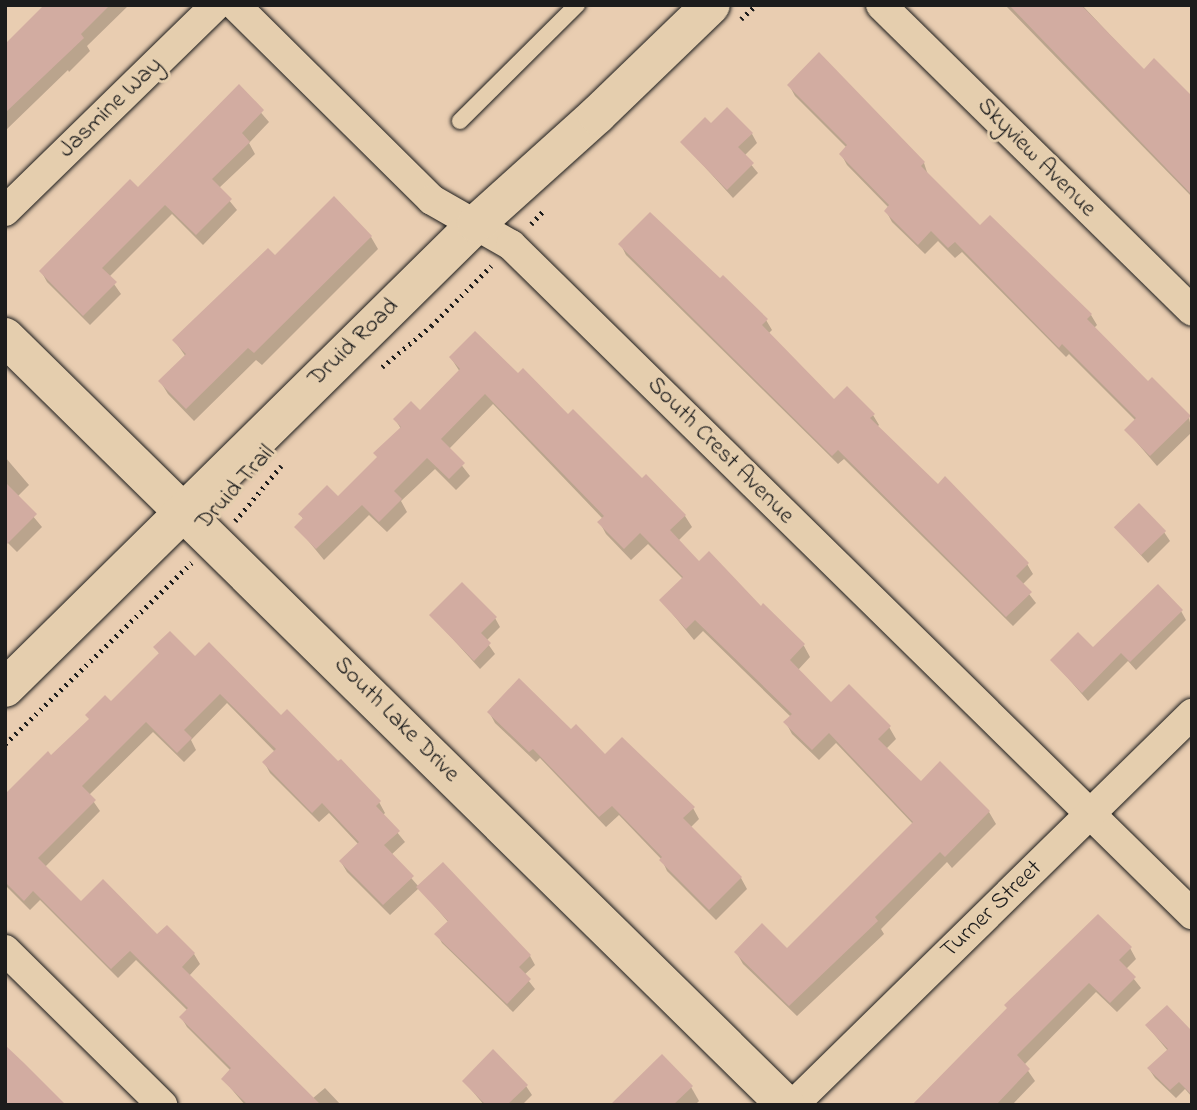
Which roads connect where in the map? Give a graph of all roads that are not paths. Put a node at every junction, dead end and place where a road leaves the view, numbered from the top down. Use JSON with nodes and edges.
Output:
{"nodes":[{"id":1,"x":216,"y":5,"type":"edge"},
{"id":2,"x":235,"y":5,"type":"edge"},
{"id":3,"x":577,"y":5,"type":"edge"},
{"id":4,"x":711,"y":5,"type":"edge"},
{"id":5,"x":881,"y":5,"type":"edge"},
{"id":6,"x":460,"y":121,"type":"dead end"},
{"id":7,"x":5,"y":211,"type":"edge"},
{"id":8,"x":476,"y":224,"type":"junction"},
{"id":9,"x":1192,"y":311,"type":"edge"},
{"id":10,"x":5,"y":337,"type":"edge"},
{"id":11,"x":182,"y":510,"type":"junction"},
{"id":12,"x":5,"y":688,"type":"edge"},
{"id":13,"x":1192,"y":714,"type":"edge"},
{"id":14,"x":1090,"y":814,"type":"junction"},
{"id":15,"x":1192,"y":914,"type":"edge"},
{"id":16,"x":5,"y":950,"type":"edge"},
{"id":17,"x":162,"y":1105,"type":"edge"},
{"id":18,"x":786,"y":1105,"type":"edge"},
{"id":19,"x":793,"y":1105,"type":"edge"}],
"edges":[{"from":1,"to":7,"type":"street","name":"Jasmine Way"},
{"from":2,"to":8,"type":"street","name":"South Crest Avenue"},
{"from":3,"to":6,"type":"lane"},
{"from":4,"to":8,"type":"street","name":"Druid Road"},
{"from":5,"to":9,"type":"street","name":"Skyview Avenue"},
{"from":8,"to":11,"type":"street","name":"Druid Road"},
{"from":8,"to":14,"type":"street","name":"South Crest Avenue"},
{"from":10,"to":11,"type":"street","name":"South Lake Drive"},
{"from":11,"to":12,"type":"street","name":"Druid Road"},
{"from":11,"to":18,"type":"street","name":"South Lake Drive"},
{"from":13,"to":14,"type":"street","name":"Turner Street"},
{"from":14,"to":15,"type":"street","name":"South Crest Avenue"},
{"from":14,"to":19,"type":"street","name":"Turner Street"},
{"from":16,"to":17,"type":"street"}]}
